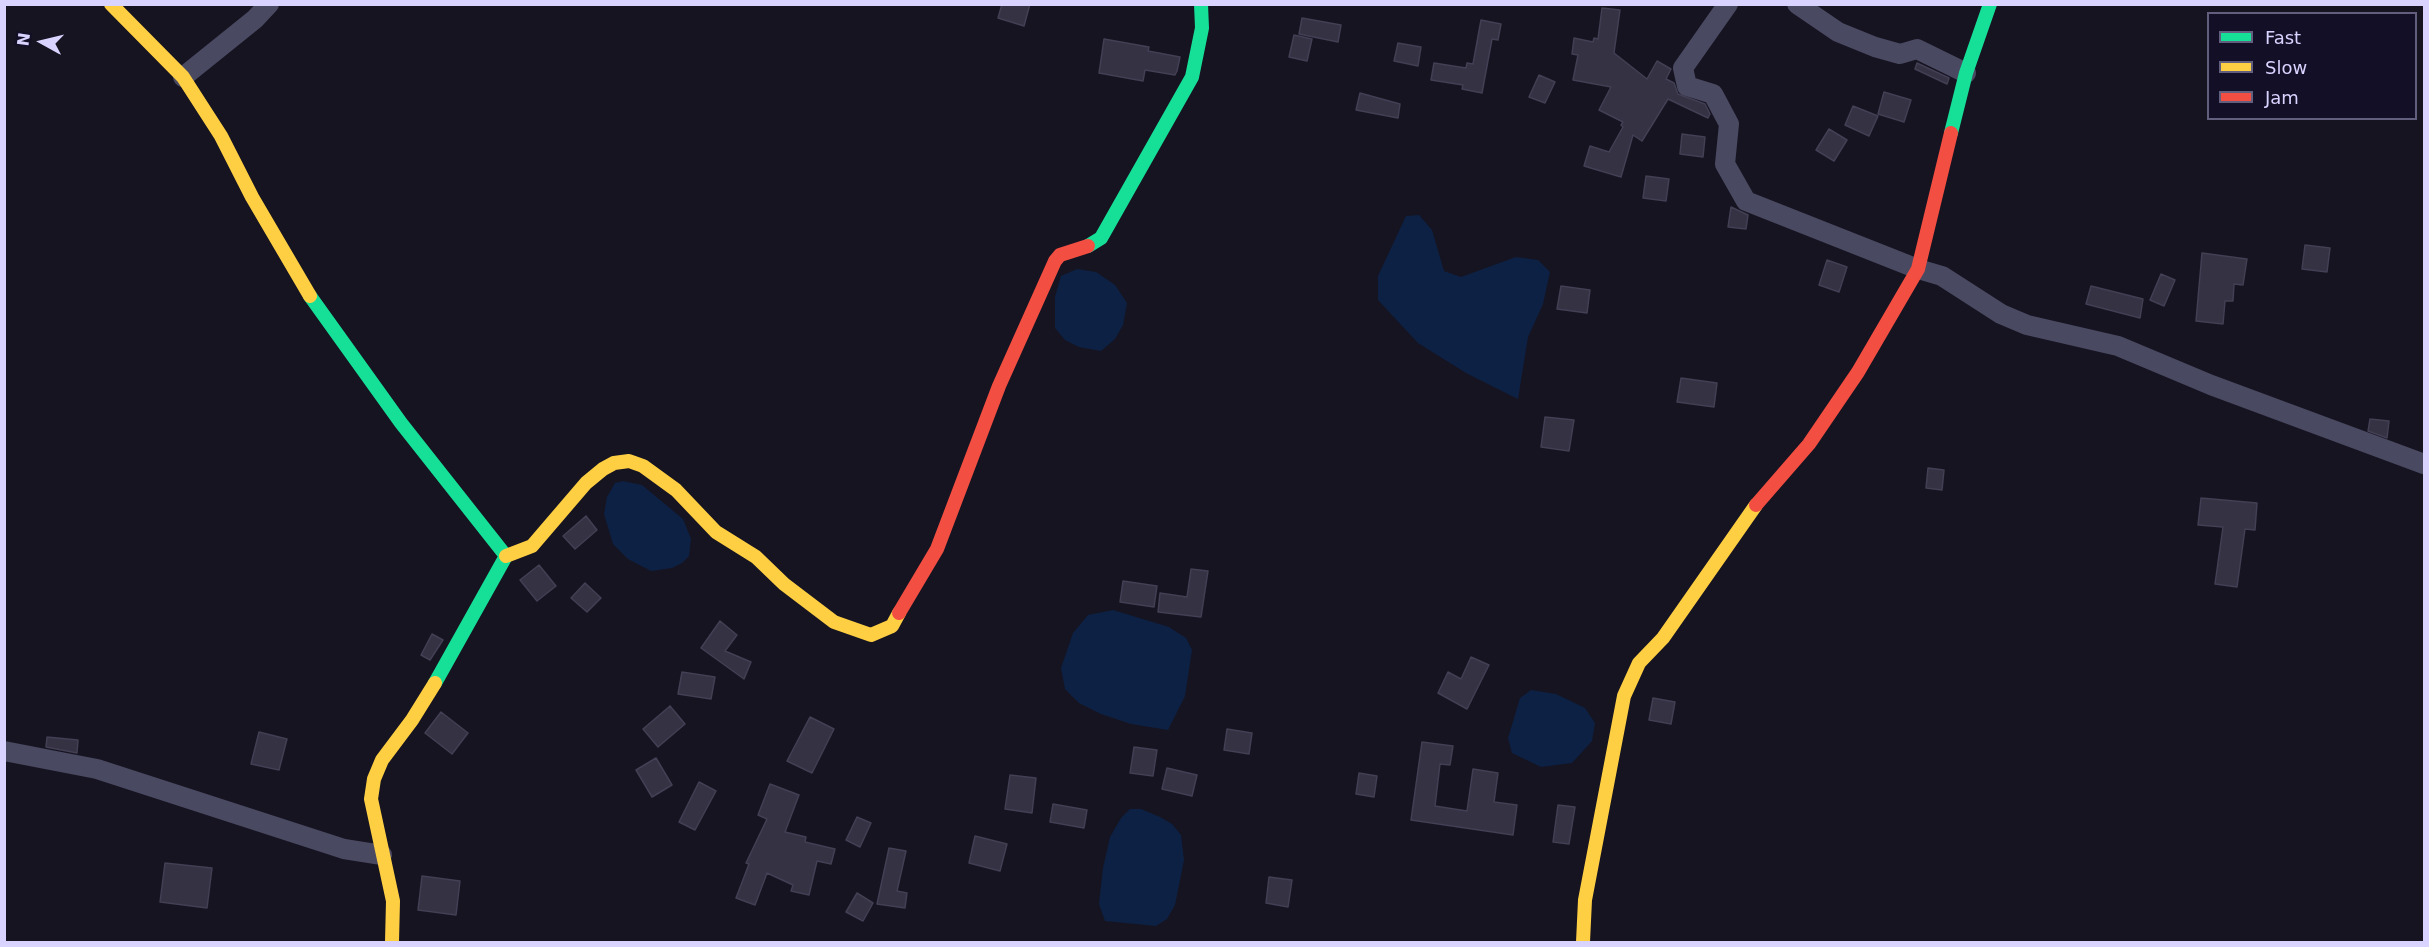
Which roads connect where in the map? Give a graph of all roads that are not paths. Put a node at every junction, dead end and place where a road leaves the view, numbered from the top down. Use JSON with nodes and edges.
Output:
{"nodes":[{"id":1,"x":111,"y":4,"type":"edge"},
{"id":2,"x":269,"y":4,"type":"edge"},
{"id":3,"x":1201,"y":4,"type":"edge"},
{"id":4,"x":1728,"y":4,"type":"edge"},
{"id":5,"x":1797,"y":4,"type":"edge"},
{"id":6,"x":1990,"y":4,"type":"edge"},
{"id":7,"x":1966,"y":73,"type":"junction"},
{"id":8,"x":183,"y":76,"type":"junction"},
{"id":9,"x":1918,"y":269,"type":"junction"},
{"id":10,"x":2424,"y":464,"type":"edge"},
{"id":11,"x":506,"y":556,"type":"junction"},
{"id":12,"x":4,"y":751,"type":"edge"},
{"id":13,"x":382,"y":855,"type":"junction"},
{"id":14,"x":392,"y":942,"type":"edge"},
{"id":15,"x":1583,"y":942,"type":"edge"}],
"edges":[{"from":1,"to":8,"type":"street"},
{"from":2,"to":8,"type":"street"},
{"from":3,"to":11,"type":"street"},
{"from":4,"to":9,"type":"street"},
{"from":5,"to":7,"type":"street"},
{"from":6,"to":7,"type":"street"},
{"from":7,"to":9,"type":"street"},
{"from":8,"to":11,"type":"street"},
{"from":9,"to":10,"type":"street"},
{"from":9,"to":15,"type":"street"},
{"from":11,"to":13,"type":"street"},
{"from":12,"to":13,"type":"street"},
{"from":13,"to":14,"type":"street"}]}
